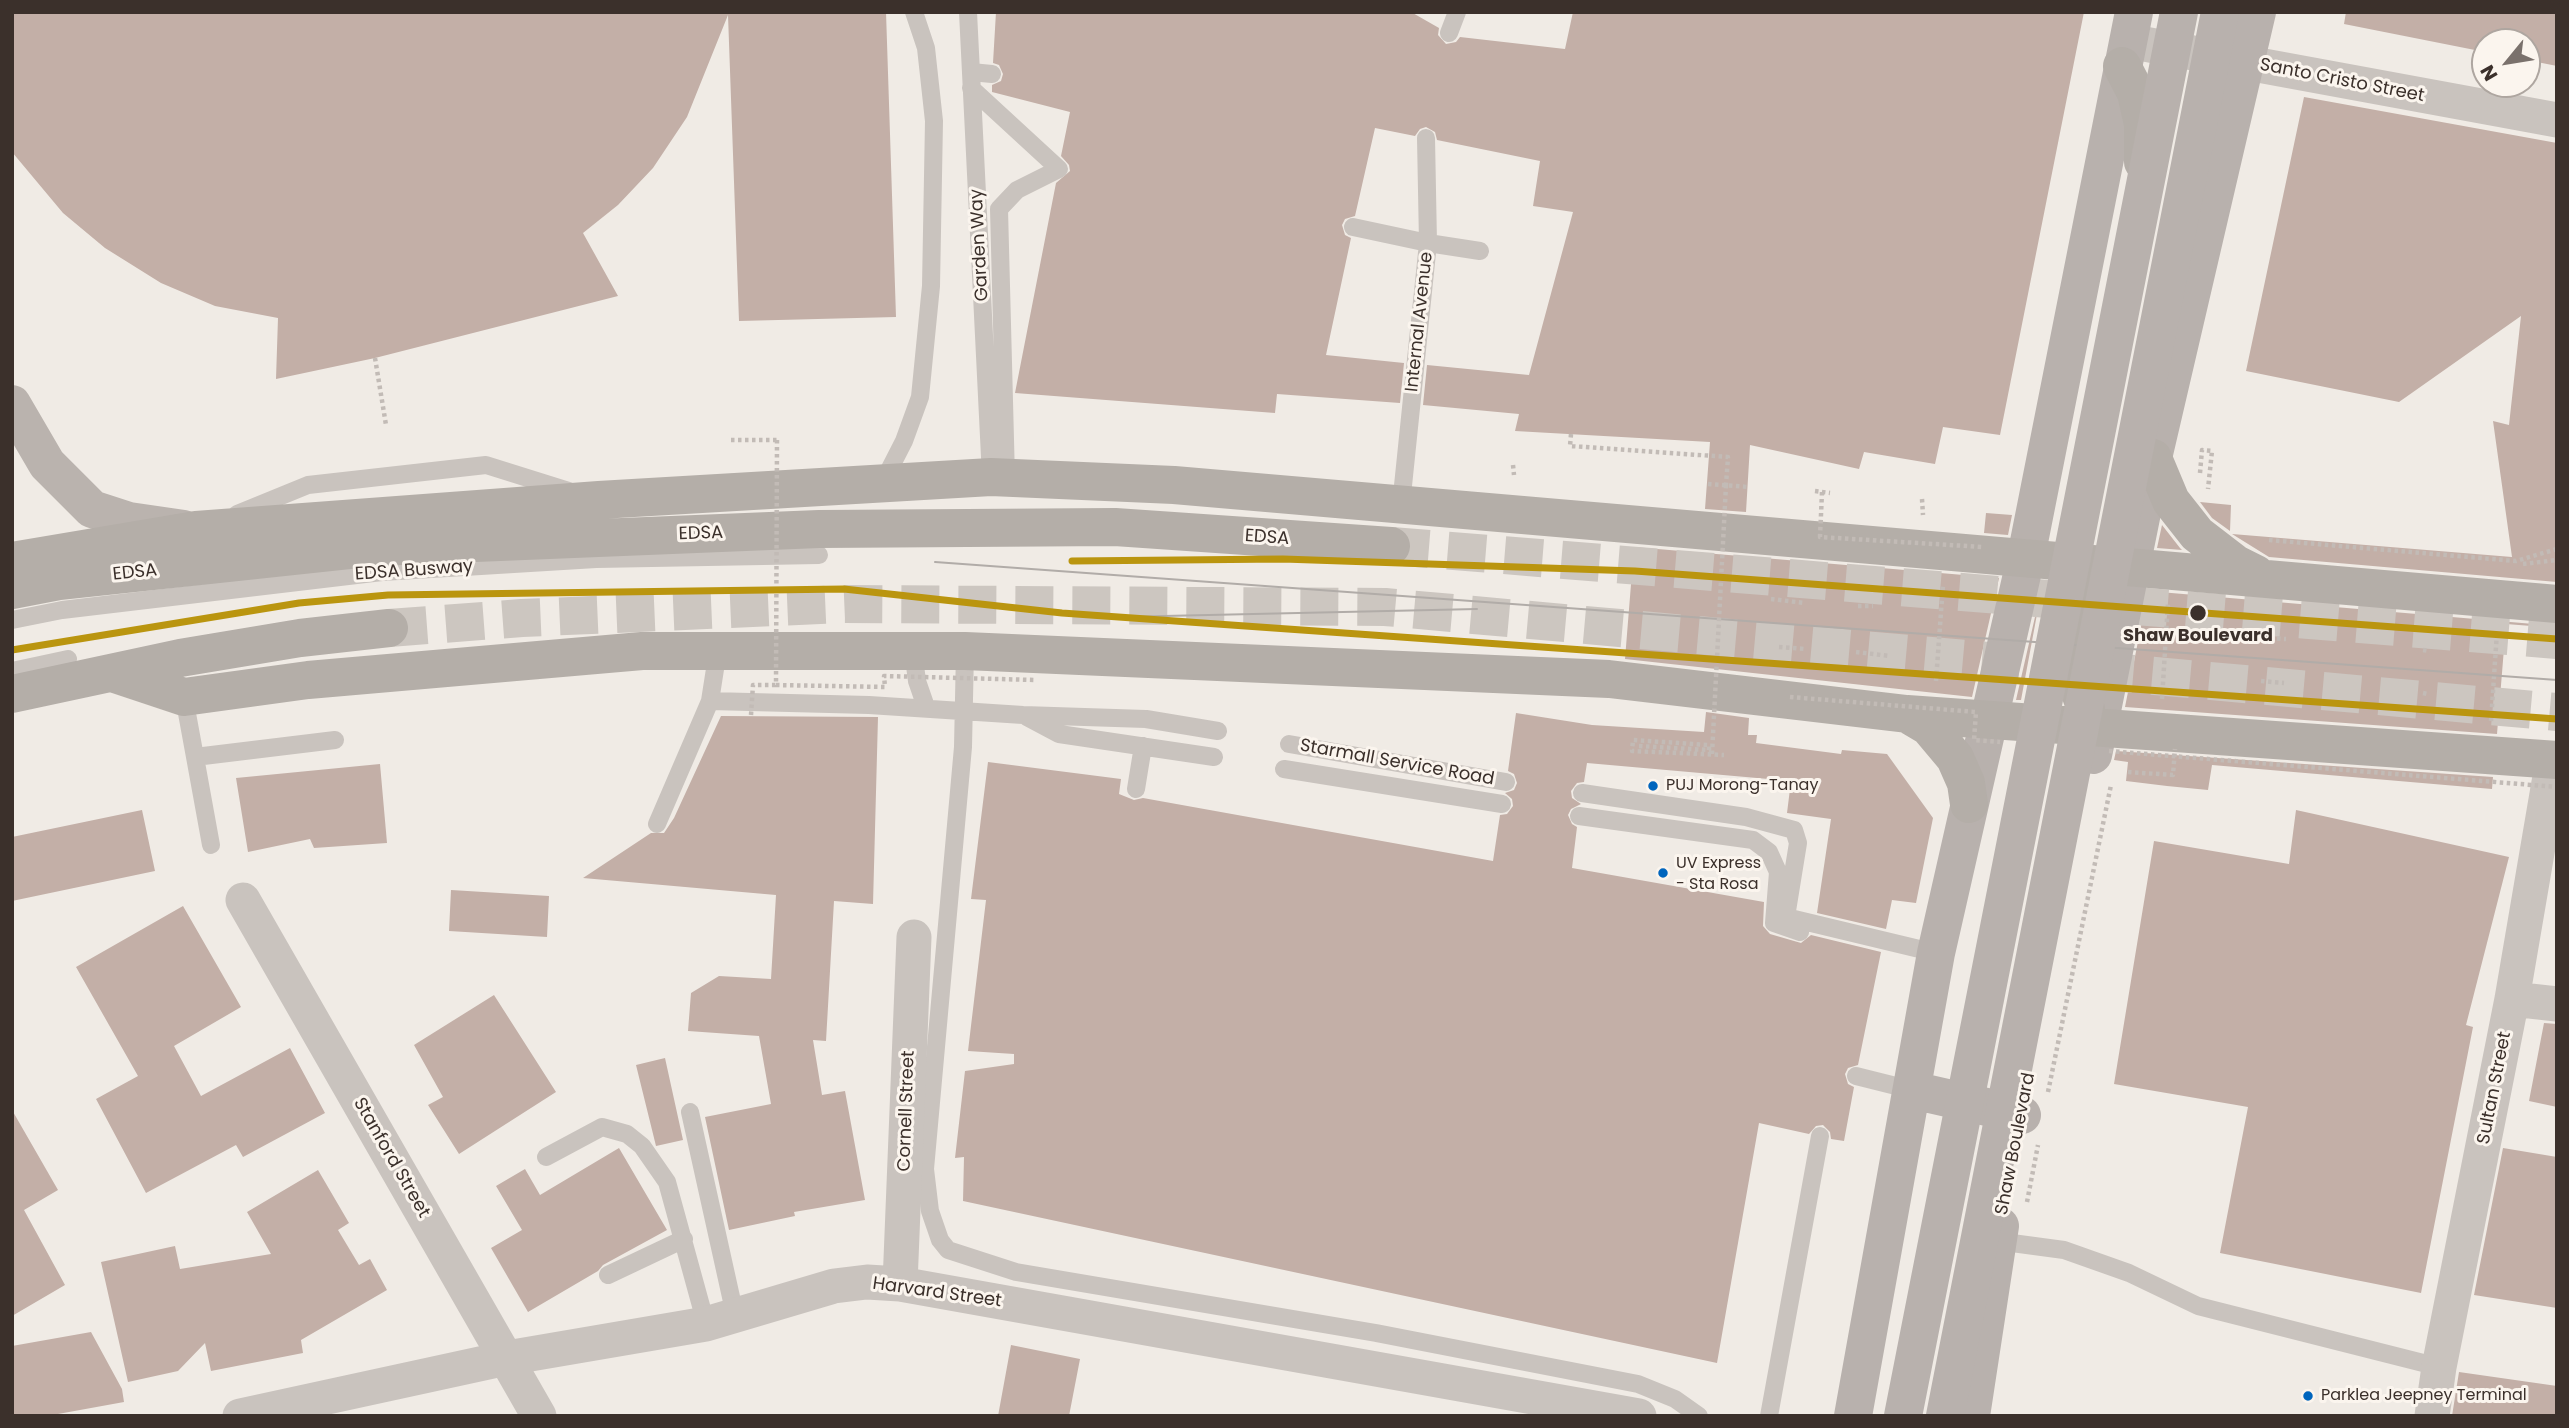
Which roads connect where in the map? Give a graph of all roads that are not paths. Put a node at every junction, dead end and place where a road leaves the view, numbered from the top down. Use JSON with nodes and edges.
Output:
{"nodes":[{"id":1,"x":914,"y":12,"type":"edge"},
{"id":2,"x":968,"y":12,"type":"edge"},
{"id":3,"x":1457,"y":12,"type":"edge"},
{"id":4,"x":2179,"y":12,"type":"edge"},
{"id":5,"x":2220,"y":12,"type":"edge"},
{"id":6,"x":2257,"y":12,"type":"edge"},
{"id":7,"x":1449,"y":33,"type":"dead end"},
{"id":8,"x":2128,"y":40,"type":"edge"},
{"id":9,"x":2244,"y":63,"type":"junction"},
{"id":10,"x":992,"y":74,"type":"dead end"},
{"id":11,"x":971,"y":80,"type":"junction"},
{"id":12,"x":2557,"y":120,"type":"edge"},
{"id":13,"x":1426,"y":138,"type":"dead end"},
{"id":14,"x":1353,"y":227,"type":"dead end"},
{"id":15,"x":1428,"y":243,"type":"junction"},
{"id":16,"x":1480,"y":251,"type":"dead end"},
{"id":17,"x":14,"y":420,"type":"edge"},
{"id":18,"x":2153,"y":458,"type":"junction"},
{"id":19,"x":998,"y":477,"type":"junction"},
{"id":20,"x":882,"y":484,"type":"junction"},
{"id":21,"x":1401,"y":505,"type":"junction"},
{"id":22,"x":196,"y":530,"type":"junction"},
{"id":23,"x":1391,"y":546,"type":"tunnel mouth"},
{"id":24,"x":819,"y":555,"type":"dead end"},
{"id":25,"x":2026,"y":558,"type":"junction"},
{"id":26,"x":12,"y":561,"type":"edge"},
{"id":27,"x":2079,"y":564,"type":"junction"},
{"id":28,"x":2131,"y":567,"type":"junction"},
{"id":29,"x":2267,"y":579,"type":"junction"},
{"id":30,"x":12,"y":590,"type":"edge"},
{"id":31,"x":2557,"y":604,"type":"edge"},
{"id":32,"x":12,"y":620,"type":"edge"},
{"id":33,"x":389,"y":628,"type":"tunnel mouth"},
{"id":34,"x":719,"y":650,"type":"junction"},
{"id":35,"x":913,"y":650,"type":"junction"},
{"id":36,"x":965,"y":651,"type":"junction"},
{"id":37,"x":68,"y":659,"type":"dead end"},
{"id":38,"x":12,"y":671,"type":"edge"},
{"id":39,"x":112,"y":673,"type":"junction"},
{"id":40,"x":12,"y":694,"type":"edge"},
{"id":41,"x":184,"y":697,"type":"junction"},
{"id":42,"x":710,"y":701,"type":"junction"},
{"id":43,"x":1927,"y":705,"type":"junction"},
{"id":44,"x":926,"y":707,"type":"junction"},
{"id":45,"x":963,"y":709,"type":"junction"},
{"id":46,"x":1023,"y":715,"type":"junction"},
{"id":47,"x":2049,"y":724,"type":"junction"},
{"id":48,"x":1218,"y":731,"type":"dead end"},
{"id":49,"x":2002,"y":732,"type":"junction"},
{"id":50,"x":2104,"y":739,"type":"junction"},
{"id":51,"x":335,"y":740,"type":"dead end"},
{"id":52,"x":1289,"y":744,"type":"dead end"},
{"id":53,"x":1143,"y":746,"type":"junction"},
{"id":54,"x":195,"y":757,"type":"junction"},
{"id":55,"x":1214,"y":757,"type":"dead end"},
{"id":56,"x":1284,"y":769,"type":"dead end"},
{"id":57,"x":2555,"y":769,"type":"edge"},
{"id":58,"x":1506,"y":782,"type":"dead end"},
{"id":59,"x":1136,"y":789,"type":"dead end"},
{"id":60,"x":1582,"y":793,"type":"dead end"},
{"id":61,"x":1502,"y":804,"type":"dead end"},
{"id":62,"x":1969,"y":804,"type":"junction"},
{"id":63,"x":1579,"y":816,"type":"dead end"},
{"id":64,"x":657,"y":824,"type":"dead end"},
{"id":65,"x":211,"y":845,"type":"dead end"},
{"id":66,"x":243,"y":900,"type":"dead end"},
{"id":67,"x":1855,"y":934,"type":"junction"},
{"id":68,"x":914,"y":937,"type":"dead end"},
{"id":69,"x":1936,"y":953,"type":"junction"},
{"id":70,"x":2512,"y":999,"type":"junction"},
{"id":71,"x":2557,"y":1004,"type":"edge"},
{"id":72,"x":1856,"y":1076,"type":"dead end"},
{"id":73,"x":1912,"y":1090,"type":"junction"},
{"id":74,"x":1972,"y":1103,"type":"junction"},
{"id":75,"x":690,"y":1112,"type":"dead end"},
{"id":76,"x":2036,"y":1115,"type":"junction"},
{"id":77,"x":1820,"y":1136,"type":"dead end"},
{"id":78,"x":546,"y":1157,"type":"dead end"},
{"id":79,"x":684,"y":1239,"type":"junction"},
{"id":80,"x":2008,"y":1243,"type":"junction"},
{"id":81,"x":608,"y":1275,"type":"dead end"},
{"id":82,"x":900,"y":1284,"type":"junction"},
{"id":83,"x":721,"y":1319,"type":"junction"},
{"id":84,"x":507,"y":1358,"type":"junction"},
{"id":85,"x":2439,"y":1367,"type":"junction"},
{"id":86,"x":240,"y":1416,"type":"edge"},
{"id":87,"x":540,"y":1416,"type":"edge"},
{"id":88,"x":1639,"y":1416,"type":"edge"},
{"id":89,"x":1699,"y":1416,"type":"edge"},
{"id":90,"x":1769,"y":1416,"type":"edge"},
{"id":91,"x":1853,"y":1416,"type":"edge"},
{"id":92,"x":1903,"y":1416,"type":"edge"},
{"id":93,"x":1916,"y":1416,"type":"edge"},
{"id":94,"x":1945,"y":1416,"type":"edge"},
{"id":95,"x":1970,"y":1416,"type":"edge"},
{"id":96,"x":2432,"y":1416,"type":"edge"}],
"edges":[{"from":1,"to":20,"type":"lane"},
{"from":2,"to":11,"type":"lane","name":"Garden Way"},
{"from":3,"to":7,"type":"lane"},
{"from":4,"to":92,"type":"main road","bridge":true},
{"from":5,"to":94,"type":"main road","name":"Shaw Boulevard","bridge":true},
{"from":6,"to":9,"type":"main road","name":"Shaw Boulevard"},
{"from":8,"to":9,"type":"street","name":"Santo Cristo Street"},
{"from":8,"to":25,"type":"main road"},
{"from":8,"to":27,"type":"highway"},
{"from":9,"to":12,"type":"street","name":"Santo Cristo Street"},
{"from":9,"to":18,"type":"main road","name":"Shaw Boulevard"},
{"from":10,"to":11,"type":"lane"},
{"from":11,"to":19,"type":"lane","name":"Garden Way"},
{"from":11,"to":19,"type":"lane"},
{"from":13,"to":15,"type":"lane","name":"Internal Avenue"},
{"from":14,"to":15,"type":"lane"},
{"from":15,"to":16,"type":"lane"},
{"from":15,"to":21,"type":"lane","name":"Internal Avenue"},
{"from":17,"to":22,"type":"main road"},
{"from":18,"to":28,"type":"main road","name":"Shaw Boulevard"},
{"from":18,"to":29,"type":"highway"},
{"from":19,"to":20,"type":"highway"},
{"from":19,"to":21,"type":"highway"},
{"from":20,"to":22,"type":"highway"},
{"from":21,"to":25,"type":"highway"},
{"from":22,"to":26,"type":"highway"},
{"from":23,"to":30,"type":"highway","name":"EDSA"},
{"from":24,"to":32,"type":"lane","name":"EDSA Busway"},
{"from":25,"to":27,"type":"highway"},
{"from":25,"to":47,"type":"highway"},
{"from":25,"to":49,"type":"main road"},
{"from":27,"to":28,"type":"highway"},
{"from":27,"to":50,"type":"highway"},
{"from":28,"to":29,"type":"highway"},
{"from":28,"to":50,"type":"main road","name":"Shaw Boulevard"},
{"from":29,"to":31,"type":"highway"},
{"from":33,"to":39,"type":"highway"},
{"from":34,"to":35,"type":"highway"},
{"from":34,"to":41,"type":"highway"},
{"from":34,"to":42,"type":"lane"},
{"from":35,"to":36,"type":"highway"},
{"from":35,"to":44,"type":"lane"},
{"from":36,"to":43,"type":"highway"},
{"from":36,"to":45,"type":"lane"},
{"from":37,"to":38,"type":"lane"},
{"from":39,"to":40,"type":"highway"},
{"from":39,"to":41,"type":"highway"},
{"from":41,"to":54,"type":"lane"},
{"from":42,"to":44,"type":"lane"},
{"from":42,"to":64,"type":"lane"},
{"from":43,"to":49,"type":"highway"},
{"from":43,"to":62,"type":"highway"},
{"from":44,"to":45,"type":"lane"},
{"from":45,"to":46,"type":"lane"},
{"from":45,"to":89,"type":"lane"},
{"from":46,"to":48,"type":"lane"},
{"from":46,"to":53,"type":"lane"},
{"from":47,"to":49,"type":"highway"},
{"from":47,"to":50,"type":"highway"},
{"from":47,"to":74,"type":"highway"},
{"from":49,"to":62,"type":"main road"},
{"from":50,"to":57,"type":"highway"},
{"from":50,"to":76,"type":"main road","name":"Shaw Boulevard"},
{"from":51,"to":54,"type":"lane"},
{"from":52,"to":58,"type":"lane","name":"Starmall Service Road"},
{"from":53,"to":55,"type":"lane"},
{"from":53,"to":59,"type":"lane"},
{"from":54,"to":65,"type":"lane"},
{"from":56,"to":61,"type":"lane"},
{"from":57,"to":70,"type":"street","name":"Sultan Street"},
{"from":60,"to":67,"type":"lane"},
{"from":62,"to":69,"type":"main road"},
{"from":63,"to":67,"type":"lane"},
{"from":66,"to":84,"type":"street","name":"Stanford Street"},
{"from":67,"to":69,"type":"lane"},
{"from":68,"to":82,"type":"street","name":"Cornell Street"},
{"from":69,"to":73,"type":"main road"},
{"from":70,"to":71,"type":"street"},
{"from":70,"to":85,"type":"street","name":"Sultan Street"},
{"from":72,"to":73,"type":"lane"},
{"from":73,"to":74,"type":"main road"},
{"from":73,"to":91,"type":"main road"},
{"from":74,"to":76,"type":"main road"},
{"from":74,"to":93,"type":"highway"},
{"from":75,"to":83,"type":"lane"},
{"from":76,"to":80,"type":"main road","name":"Shaw Boulevard"},
{"from":77,"to":90,"type":"lane"},
{"from":78,"to":79,"type":"lane"},
{"from":79,"to":81,"type":"lane"},
{"from":79,"to":83,"type":"lane"},
{"from":80,"to":85,"type":"lane"},
{"from":80,"to":95,"type":"main road","name":"Shaw Boulevard"},
{"from":82,"to":83,"type":"street","name":"Harvard Street"},
{"from":82,"to":88,"type":"street","name":"Harvard Street"},
{"from":83,"to":84,"type":"street","name":"Harvard Street"},
{"from":84,"to":86,"type":"street","name":"Harvard Street"},
{"from":84,"to":87,"type":"street","name":"Stanford Street"},
{"from":85,"to":96,"type":"street","name":"Sultan Street"}]}
